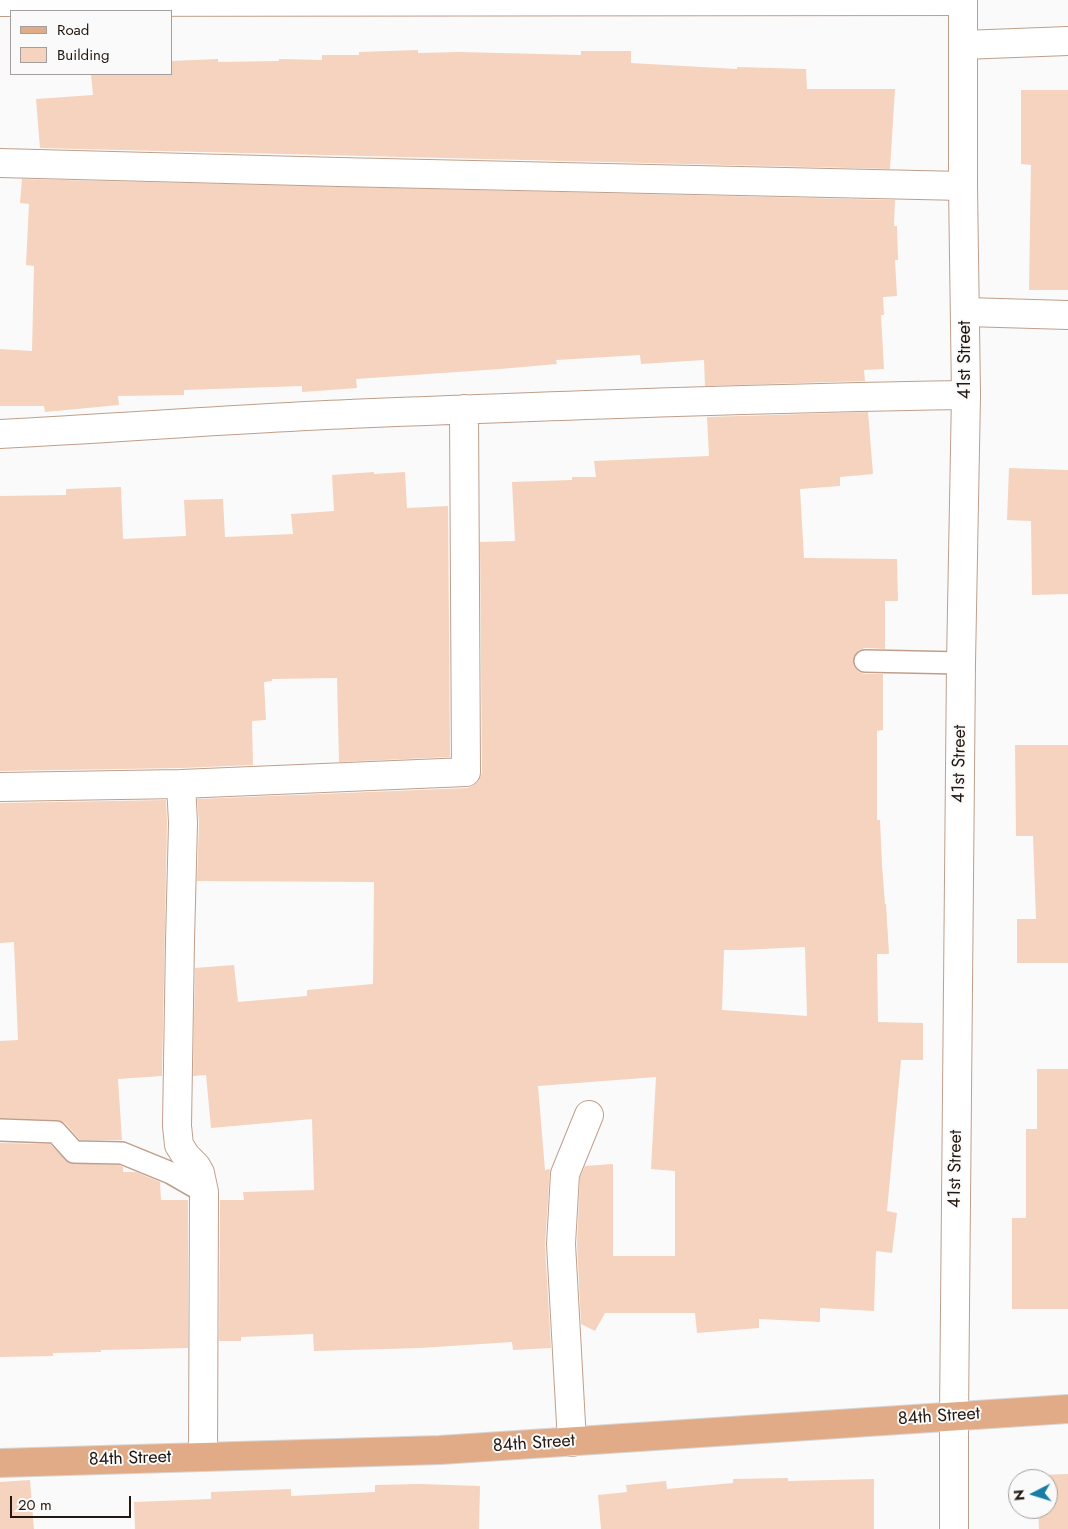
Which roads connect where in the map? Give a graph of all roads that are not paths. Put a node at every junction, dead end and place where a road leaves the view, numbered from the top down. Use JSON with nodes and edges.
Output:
{"nodes":[{"id":1,"x":964,"y":1,"type":"edge"},
{"id":2,"x":0,"y":2,"type":"edge"},
{"id":3,"x":1068,"y":42,"type":"edge"},
{"id":4,"x":963,"y":45,"type":"junction"},
{"id":5,"x":0,"y":163,"type":"edge"},
{"id":6,"x":963,"y":186,"type":"junction"},
{"id":7,"x":966,"y":312,"type":"junction"},
{"id":8,"x":1068,"y":315,"type":"edge"},
{"id":9,"x":966,"y":396,"type":"junction"},
{"id":10,"x":464,"y":409,"type":"junction"},
{"id":11,"x":0,"y":434,"type":"edge"},
{"id":12,"x":865,"y":662,"type":"dead end"},
{"id":13,"x":961,"y":663,"type":"junction"},
{"id":14,"x":181,"y":784,"type":"junction"},
{"id":15,"x":0,"y":787,"type":"edge"},
{"id":16,"x":589,"y":1116,"type":"dead end"},
{"id":17,"x":0,"y":1130,"type":"edge"},
{"id":18,"x":204,"y":1192,"type":"junction"},
{"id":19,"x":1068,"y":1409,"type":"edge"},
{"id":20,"x":954,"y":1416,"type":"junction"},
{"id":21,"x":572,"y":1442,"type":"junction"},
{"id":22,"x":203,"y":1457,"type":"junction"},
{"id":23,"x":0,"y":1462,"type":"edge"},
{"id":24,"x":954,"y":1529,"type":"edge"}],
"edges":[{"from":1,"to":2,"type":"street"},
{"from":1,"to":4,"type":"street","name":"41st Street"},
{"from":3,"to":4,"type":"street"},
{"from":4,"to":6,"type":"street","name":"41st Street"},
{"from":5,"to":6,"type":"street"},
{"from":6,"to":7,"type":"street","name":"41st Street"},
{"from":7,"to":8,"type":"street"},
{"from":7,"to":9,"type":"street","name":"41st Street"},
{"from":9,"to":10,"type":"street"},
{"from":9,"to":13,"type":"street","name":"41st Street"},
{"from":10,"to":11,"type":"street"},
{"from":10,"to":14,"type":"street"},
{"from":12,"to":13,"type":"lane"},
{"from":13,"to":20,"type":"street","name":"41st Street"},
{"from":14,"to":15,"type":"street"},
{"from":14,"to":18,"type":"street"},
{"from":16,"to":21,"type":"street"},
{"from":17,"to":18,"type":"lane"},
{"from":18,"to":22,"type":"street"},
{"from":19,"to":20,"type":"main road","name":"84th Street"},
{"from":20,"to":21,"type":"main road","name":"84th Street"},
{"from":20,"to":24,"type":"street","name":"41st Street"},
{"from":21,"to":22,"type":"main road","name":"84th Street"},
{"from":22,"to":23,"type":"main road","name":"84th Street"}]}
